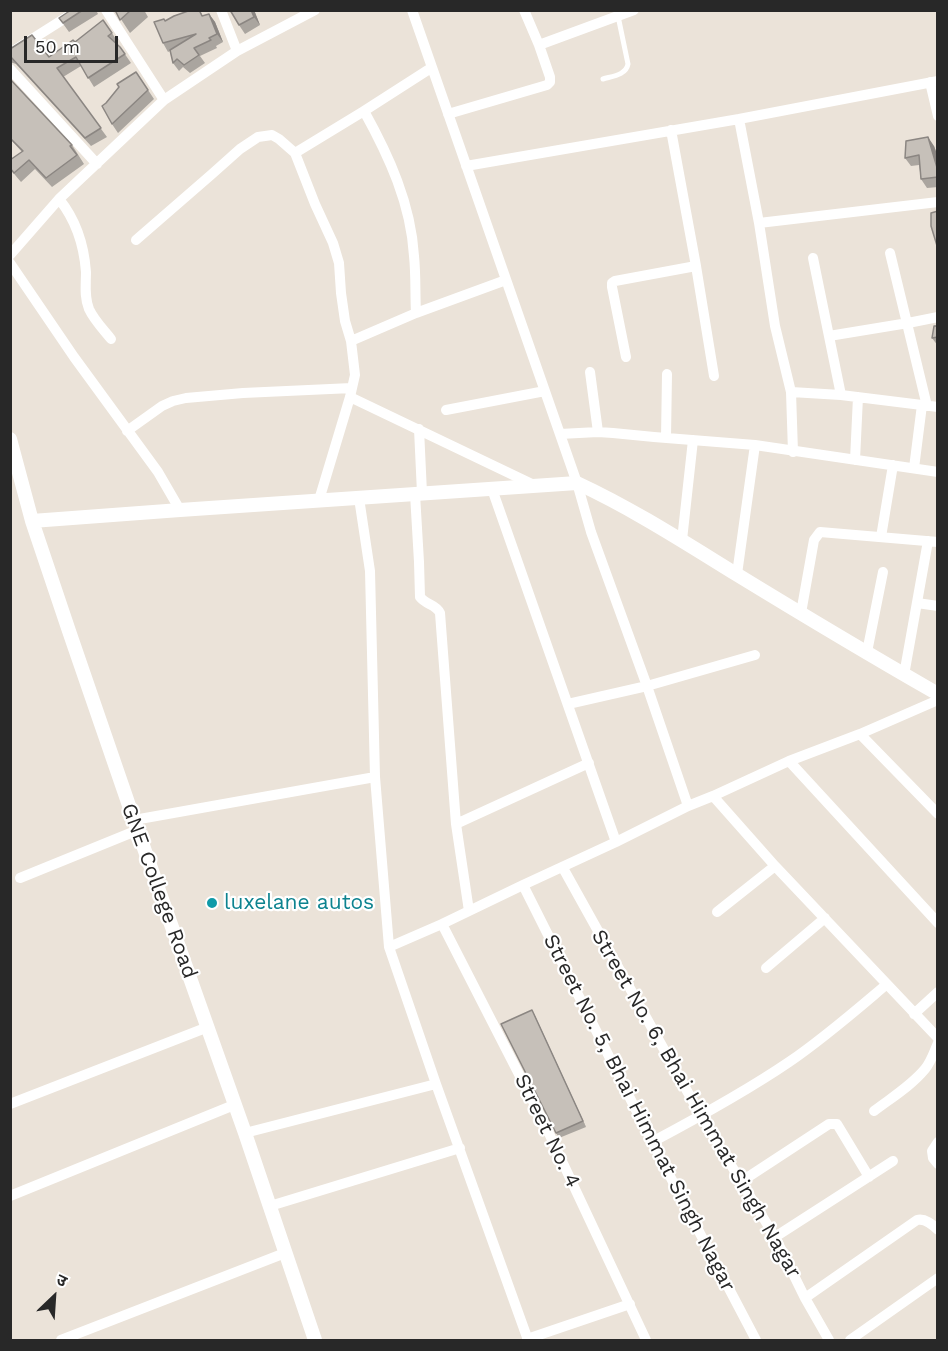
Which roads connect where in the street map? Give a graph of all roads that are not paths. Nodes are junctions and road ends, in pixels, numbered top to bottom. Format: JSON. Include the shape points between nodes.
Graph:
{"nodes":[{"id":1,"x":78,"y":10,"type":"edge"},
{"id":2,"x":106,"y":10,"type":"edge"},
{"id":3,"x":221,"y":10,"type":"edge"},
{"id":4,"x":315,"y":10,"type":"edge"},
{"id":5,"x":412,"y":10,"type":"edge"},
{"id":6,"x":524,"y":10,"type":"edge"},
{"id":7,"x":633,"y":10,"type":"edge"},
{"id":8,"x":618,"y":16,"type":"junction"},
{"id":9,"x":539,"y":45,"type":"junction"},
{"id":10,"x":237,"y":51,"type":"junction"},
{"id":11,"x":10,"y":53,"type":"edge"},
{"id":12,"x":10,"y":69,"type":"edge"},
{"id":13,"x":432,"y":69,"type":"junction"},
{"id":14,"x":603,"y":79,"type":"dead end"},
{"id":15,"x":934,"y":82,"type":"edge"},
{"id":16,"x":164,"y":100,"type":"junction"},
{"id":17,"x":364,"y":111,"type":"junction"},
{"id":18,"x":448,"y":114,"type":"junction"},
{"id":19,"x":938,"y":116,"type":"edge"},
{"id":20,"x":739,"y":119,"type":"junction"},
{"id":21,"x":671,"y":130,"type":"junction"},
{"id":22,"x":295,"y":153,"type":"junction"},
{"id":23,"x":97,"y":164,"type":"junction"},
{"id":24,"x":466,"y":166,"type":"junction"},
{"id":25,"x":59,"y":199,"type":"junction"},
{"id":26,"x":938,"y":202,"type":"edge"},
{"id":27,"x":759,"y":223,"type":"junction"},
{"id":28,"x":136,"y":240,"type":"dead end"},
{"id":29,"x":890,"y":253,"type":"dead end"},
{"id":30,"x":10,"y":255,"type":"edge"},
{"id":31,"x":813,"y":258,"type":"dead end"},
{"id":32,"x":10,"y":263,"type":"edge"},
{"id":33,"x":696,"y":266,"type":"junction"},
{"id":34,"x":506,"y":280,"type":"junction"},
{"id":35,"x":416,"y":313,"type":"junction"},
{"id":36,"x":938,"y":317,"type":"edge"},
{"id":37,"x":908,"y":323,"type":"junction"},
{"id":38,"x":829,"y":336,"type":"junction"},
{"id":39,"x":111,"y":339,"type":"dead end"},
{"id":40,"x":351,"y":341,"type":"junction"},
{"id":41,"x":626,"y":357,"type":"dead end"},
{"id":42,"x":590,"y":372,"type":"dead end"},
{"id":43,"x":668,"y":374,"type":"dead end"},
{"id":44,"x":714,"y":376,"type":"dead end"},
{"id":45,"x":545,"y":392,"type":"junction"},
{"id":46,"x":791,"y":392,"type":"junction"},
{"id":47,"x":351,"y":393,"type":"junction"},
{"id":48,"x":841,"y":395,"type":"junction"},
{"id":49,"x":858,"y":398,"type":"junction"},
{"id":50,"x":929,"y":406,"type":"edge"},
{"id":51,"x":446,"y":410,"type":"dead end"},
{"id":52,"x":418,"y":429,"type":"junction"},
{"id":53,"x":128,"y":431,"type":"junction"},
{"id":54,"x":598,"y":432,"type":"junction"},
{"id":55,"x":560,"y":434,"type":"junction"},
{"id":56,"x":666,"y":438,"type":"junction"},
{"id":57,"x":10,"y":439,"type":"edge"},
{"id":58,"x":693,"y":440,"type":"junction"},
{"id":59,"x":754,"y":445,"type":"junction"},
{"id":60,"x":794,"y":452,"type":"junction"},
{"id":61,"x":855,"y":460,"type":"junction"},
{"id":62,"x":893,"y":465,"type":"junction"},
{"id":63,"x":914,"y":468,"type":"junction"},
{"id":64,"x":938,"y":472,"type":"edge"},
{"id":65,"x":577,"y":483,"type":"junction"},
{"id":66,"x":534,"y":486,"type":"junction"},
{"id":67,"x":492,"y":489,"type":"junction"},
{"id":68,"x":418,"y":494,"type":"junction"},
{"id":69,"x":359,"y":498,"type":"junction"},
{"id":70,"x":319,"y":500,"type":"junction"},
{"id":71,"x":180,"y":510,"type":"junction"},
{"id":72,"x":32,"y":521,"type":"junction"},
{"id":73,"x":881,"y":537,"type":"junction"},
{"id":74,"x":682,"y":540,"type":"junction"},
{"id":75,"x":933,"y":541,"type":"edge"},
{"id":76,"x":883,"y":572,"type":"dead end"},
{"id":77,"x":737,"y":574,"type":"junction"},
{"id":78,"x":917,"y":603,"type":"junction"},
{"id":79,"x":938,"y":606,"type":"edge"},
{"id":80,"x":801,"y":613,"type":"junction"},
{"id":81,"x":867,"y":652,"type":"junction"},
{"id":82,"x":754,"y":655,"type":"dead end"},
{"id":83,"x":904,"y":675,"type":"junction"},
{"id":84,"x":647,"y":686,"type":"junction"},
{"id":85,"x":938,"y":694,"type":"edge"},
{"id":86,"x":938,"y":700,"type":"edge"},
{"id":87,"x":568,"y":704,"type":"junction"},
{"id":88,"x":860,"y":734,"type":"junction"},
{"id":89,"x":789,"y":761,"type":"junction"},
{"id":90,"x":589,"y":763,"type":"junction"},
{"id":91,"x":375,"y":777,"type":"junction"},
{"id":92,"x":713,"y":796,"type":"junction"},
{"id":93,"x":688,"y":806,"type":"junction"},
{"id":94,"x":938,"y":814,"type":"edge"},
{"id":95,"x":456,"y":824,"type":"junction"},
{"id":96,"x":136,"y":825,"type":"junction"},
{"id":97,"x":616,"y":842,"type":"junction"},
{"id":98,"x":775,"y":866,"type":"junction"},
{"id":99,"x":562,"y":868,"type":"junction"},
{"id":100,"x":20,"y":878,"type":"dead end"},
{"id":101,"x":522,"y":885,"type":"junction"},
{"id":102,"x":469,"y":911,"type":"junction"},
{"id":103,"x":717,"y":912,"type":"dead end"},
{"id":104,"x":825,"y":918,"type":"junction"},
{"id":105,"x":938,"y":923,"type":"edge"},
{"id":106,"x":442,"y":924,"type":"junction"},
{"id":107,"x":389,"y":947,"type":"junction"},
{"id":108,"x":766,"y":968,"type":"dead end"},
{"id":109,"x":887,"y":984,"type":"junction"},
{"id":110,"x":938,"y":992,"type":"edge"},
{"id":111,"x":914,"y":1014,"type":"junction"},
{"id":112,"x":208,"y":1027,"type":"junction"},
{"id":113,"x":938,"y":1038,"type":"edge"},
{"id":114,"x":938,"y":1043,"type":"edge"},
{"id":115,"x":436,"y":1084,"type":"junction"},
{"id":116,"x":10,"y":1104,"type":"edge"},
{"id":117,"x":234,"y":1105,"type":"junction"},
{"id":118,"x":874,"y":1111,"type":"dead end"},
{"id":119,"x":701,"y":1116,"type":"junction"},
{"id":120,"x":245,"y":1133,"type":"junction"},
{"id":121,"x":652,"y":1142,"type":"junction"},
{"id":122,"x":938,"y":1142,"type":"edge"},
{"id":123,"x":460,"y":1148,"type":"junction"},
{"id":124,"x":893,"y":1161,"type":"dead end"},
{"id":125,"x":938,"y":1164,"type":"edge"},
{"id":126,"x":869,"y":1177,"type":"junction"},
{"id":127,"x":742,"y":1182,"type":"junction"},
{"id":128,"x":10,"y":1196,"type":"edge"},
{"id":129,"x":270,"y":1206,"type":"junction"},
{"id":130,"x":937,"y":1228,"type":"edge"},
{"id":131,"x":775,"y":1237,"type":"junction"},
{"id":132,"x":285,"y":1253,"type":"junction"},
{"id":133,"x":938,"y":1278,"type":"edge"},
{"id":134,"x":805,"y":1298,"type":"junction"},
{"id":135,"x":630,"y":1304,"type":"junction"},
{"id":136,"x":527,"y":1340,"type":"edge"},
{"id":137,"x":61,"y":1341,"type":"edge"},
{"id":138,"x":315,"y":1341,"type":"edge"},
{"id":139,"x":646,"y":1341,"type":"edge"},
{"id":140,"x":756,"y":1341,"type":"edge"},
{"id":141,"x":829,"y":1341,"type":"edge"},
{"id":142,"x":849,"y":1341,"type":"edge"}],
"edges":[{"from":1,"to":11,"type":"street"},
{"from":2,"to":16,"type":"street"},
{"from":3,"to":10,"type":"street"},
{"from":4,"to":10,"type":"street"},
{"from":5,"to":13,"type":"street"},
{"from":6,"to":9,"type":"street"},
{"from":7,"to":8,"type":"street"},
{"from":8,"to":9,"type":"street"},
{"from":8,"to":14,"type":"lane","via":[[628,68]]},
{"from":9,"to":18,"type":"street","via":[[550,77],[547,85]]},
{"from":10,"to":16,"type":"street"},
{"from":12,"to":23,"type":"street"},
{"from":13,"to":17,"type":"street"},
{"from":13,"to":18,"type":"street"},
{"from":15,"to":19,"type":"street"},
{"from":15,"to":20,"type":"street"},
{"from":16,"to":23,"type":"street"},
{"from":17,"to":22,"type":"street"},
{"from":17,"to":35,"type":"street","via":[[399,184],[409,221]]},
{"from":18,"to":24,"type":"street"},
{"from":20,"to":21,"type":"street"},
{"from":20,"to":27,"type":"street"},
{"from":21,"to":24,"type":"street"},
{"from":21,"to":33,"type":"street"},
{"from":22,"to":28,"type":"street","via":[[272,135],[258,137]]},
{"from":22,"to":40,"type":"street","via":[[339,263]]},
{"from":23,"to":25,"type":"street"},
{"from":24,"to":34,"type":"street"},
{"from":25,"to":30,"type":"street"},
{"from":25,"to":39,"type":"street","via":[[74,221],[80,240],[89,309]]},
{"from":26,"to":27,"type":"street"},
{"from":27,"to":46,"type":"street","via":[[775,326]]},
{"from":29,"to":37,"type":"street"},
{"from":31,"to":38,"type":"street"},
{"from":32,"to":53,"type":"street"},
{"from":33,"to":41,"type":"street","via":[[612,283]]},
{"from":33,"to":44,"type":"street"},
{"from":34,"to":35,"type":"street"},
{"from":34,"to":45,"type":"street"},
{"from":35,"to":40,"type":"street"},
{"from":36,"to":37,"type":"street"},
{"from":37,"to":38,"type":"street"},
{"from":37,"to":50,"type":"street"},
{"from":38,"to":48,"type":"street"},
{"from":40,"to":47,"type":"street","via":[[355,359]]},
{"from":42,"to":54,"type":"street"},
{"from":43,"to":56,"type":"street"},
{"from":45,"to":51,"type":"street"},
{"from":45,"to":55,"type":"street"},
{"from":46,"to":48,"type":"street"},
{"from":46,"to":60,"type":"street"},
{"from":47,"to":52,"type":"street"},
{"from":47,"to":53,"type":"street","via":[[243,393],[186,398],[162,406]]},
{"from":47,"to":70,"type":"street"},
{"from":48,"to":49,"type":"street"},
{"from":49,"to":50,"type":"street"},
{"from":49,"to":61,"type":"street"},
{"from":50,"to":63,"type":"street"},
{"from":52,"to":66,"type":"street"},
{"from":52,"to":68,"type":"street"},
{"from":53,"to":71,"type":"street"},
{"from":54,"to":55,"type":"street"},
{"from":54,"to":56,"type":"street"},
{"from":55,"to":65,"type":"street"},
{"from":56,"to":58,"type":"street"},
{"from":57,"to":72,"type":"street","name":"GNE College Road"},
{"from":58,"to":59,"type":"street"},
{"from":58,"to":74,"type":"street"},
{"from":59,"to":60,"type":"street"},
{"from":59,"to":77,"type":"street"},
{"from":60,"to":61,"type":"street"},
{"from":61,"to":62,"type":"street"},
{"from":62,"to":63,"type":"street"},
{"from":62,"to":73,"type":"street"},
{"from":63,"to":64,"type":"street"},
{"from":65,"to":66,"type":"street"},
{"from":65,"to":74,"type":"street"},
{"from":65,"to":84,"type":"street"},
{"from":66,"to":67,"type":"street"},
{"from":67,"to":68,"type":"street"},
{"from":67,"to":87,"type":"street"},
{"from":68,"to":69,"type":"street"},
{"from":68,"to":95,"type":"street","via":[[420,597],[440,613]]},
{"from":69,"to":70,"type":"street"},
{"from":69,"to":91,"type":"street","via":[[370,571]]},
{"from":70,"to":71,"type":"street"},
{"from":71,"to":72,"type":"street"},
{"from":72,"to":96,"type":"street","name":"GNE College Road"},
{"from":73,"to":75,"type":"street"},
{"from":73,"to":80,"type":"street","via":[[820,532],[814,540]]},
{"from":74,"to":77,"type":"street"},
{"from":75,"to":78,"type":"street"},
{"from":76,"to":81,"type":"street"},
{"from":77,"to":80,"type":"street"},
{"from":78,"to":79,"type":"street"},
{"from":78,"to":83,"type":"street"},
{"from":80,"to":81,"type":"street"},
{"from":81,"to":83,"type":"street"},
{"from":82,"to":84,"type":"street"},
{"from":83,"to":85,"type":"street"},
{"from":84,"to":87,"type":"street"},
{"from":84,"to":93,"type":"street"},
{"from":86,"to":88,"type":"street"},
{"from":87,"to":90,"type":"street"},
{"from":88,"to":89,"type":"street"},
{"from":88,"to":94,"type":"street"},
{"from":89,"to":92,"type":"street"},
{"from":89,"to":105,"type":"street"},
{"from":90,"to":95,"type":"street"},
{"from":90,"to":97,"type":"street"},
{"from":91,"to":96,"type":"street"},
{"from":91,"to":107,"type":"street"},
{"from":92,"to":93,"type":"street"},
{"from":92,"to":98,"type":"street"},
{"from":93,"to":97,"type":"street"},
{"from":95,"to":102,"type":"street"},
{"from":96,"to":100,"type":"street"},
{"from":96,"to":112,"type":"street","name":"GNE College Road"},
{"from":97,"to":99,"type":"street"},
{"from":98,"to":103,"type":"street"},
{"from":98,"to":104,"type":"street"},
{"from":99,"to":101,"type":"street"},
{"from":99,"to":119,"type":"street","name":"Street No. 6, Bhai Himmat Singh Nagar"},
{"from":101,"to":102,"type":"street"},
{"from":101,"to":121,"type":"street","name":"Street No. 5, Bhai Himmat Singh Nagar"},
{"from":102,"to":106,"type":"street"},
{"from":104,"to":108,"type":"street"},
{"from":104,"to":109,"type":"street"},
{"from":106,"to":107,"type":"street"},
{"from":106,"to":135,"type":"street","name":"Street No. 4","via":[[546,1127]]},
{"from":107,"to":115,"type":"street"},
{"from":109,"to":111,"type":"street"},
{"from":109,"to":119,"type":"street","via":[[787,1064]]},
{"from":110,"to":111,"type":"street"},
{"from":111,"to":113,"type":"street"},
{"from":112,"to":116,"type":"street"},
{"from":112,"to":117,"type":"street","name":"GNE College Road"},
{"from":114,"to":118,"type":"street","via":[[926,1068]]},
{"from":115,"to":120,"type":"street"},
{"from":115,"to":123,"type":"street"},
{"from":117,"to":120,"type":"street","name":"GNE College Road"},
{"from":117,"to":128,"type":"street"},
{"from":119,"to":121,"type":"street"},
{"from":119,"to":127,"type":"street","name":"Street No. 6, Bhai Himmat Singh Nagar"},
{"from":120,"to":129,"type":"street","name":"GNE College Road"},
{"from":121,"to":140,"type":"street","name":"Street No. 5, Bhai Himmat Singh Nagar"},
{"from":122,"to":125,"type":"street","via":[[932,1151]]},
{"from":123,"to":129,"type":"street"},
{"from":123,"to":136,"type":"street"},
{"from":124,"to":126,"type":"street"},
{"from":126,"to":127,"type":"street","via":[[833,1123]]},
{"from":126,"to":131,"type":"street"},
{"from":127,"to":131,"type":"street","name":"Street No. 6, Bhai Himmat Singh Nagar"},
{"from":129,"to":132,"type":"street","name":"GNE College Road"},
{"from":130,"to":134,"type":"street","via":[[917,1220]]},
{"from":131,"to":134,"type":"street","name":"Street No. 6, Bhai Himmat Singh Nagar"},
{"from":132,"to":137,"type":"street"},
{"from":132,"to":138,"type":"street","name":"GNE College Road"},
{"from":133,"to":142,"type":"street"},
{"from":134,"to":141,"type":"street","name":"Street No. 6, Bhai Himmat Singh Nagar"},
{"from":135,"to":136,"type":"street"},
{"from":135,"to":139,"type":"street","name":"Street No. 4"}]}
